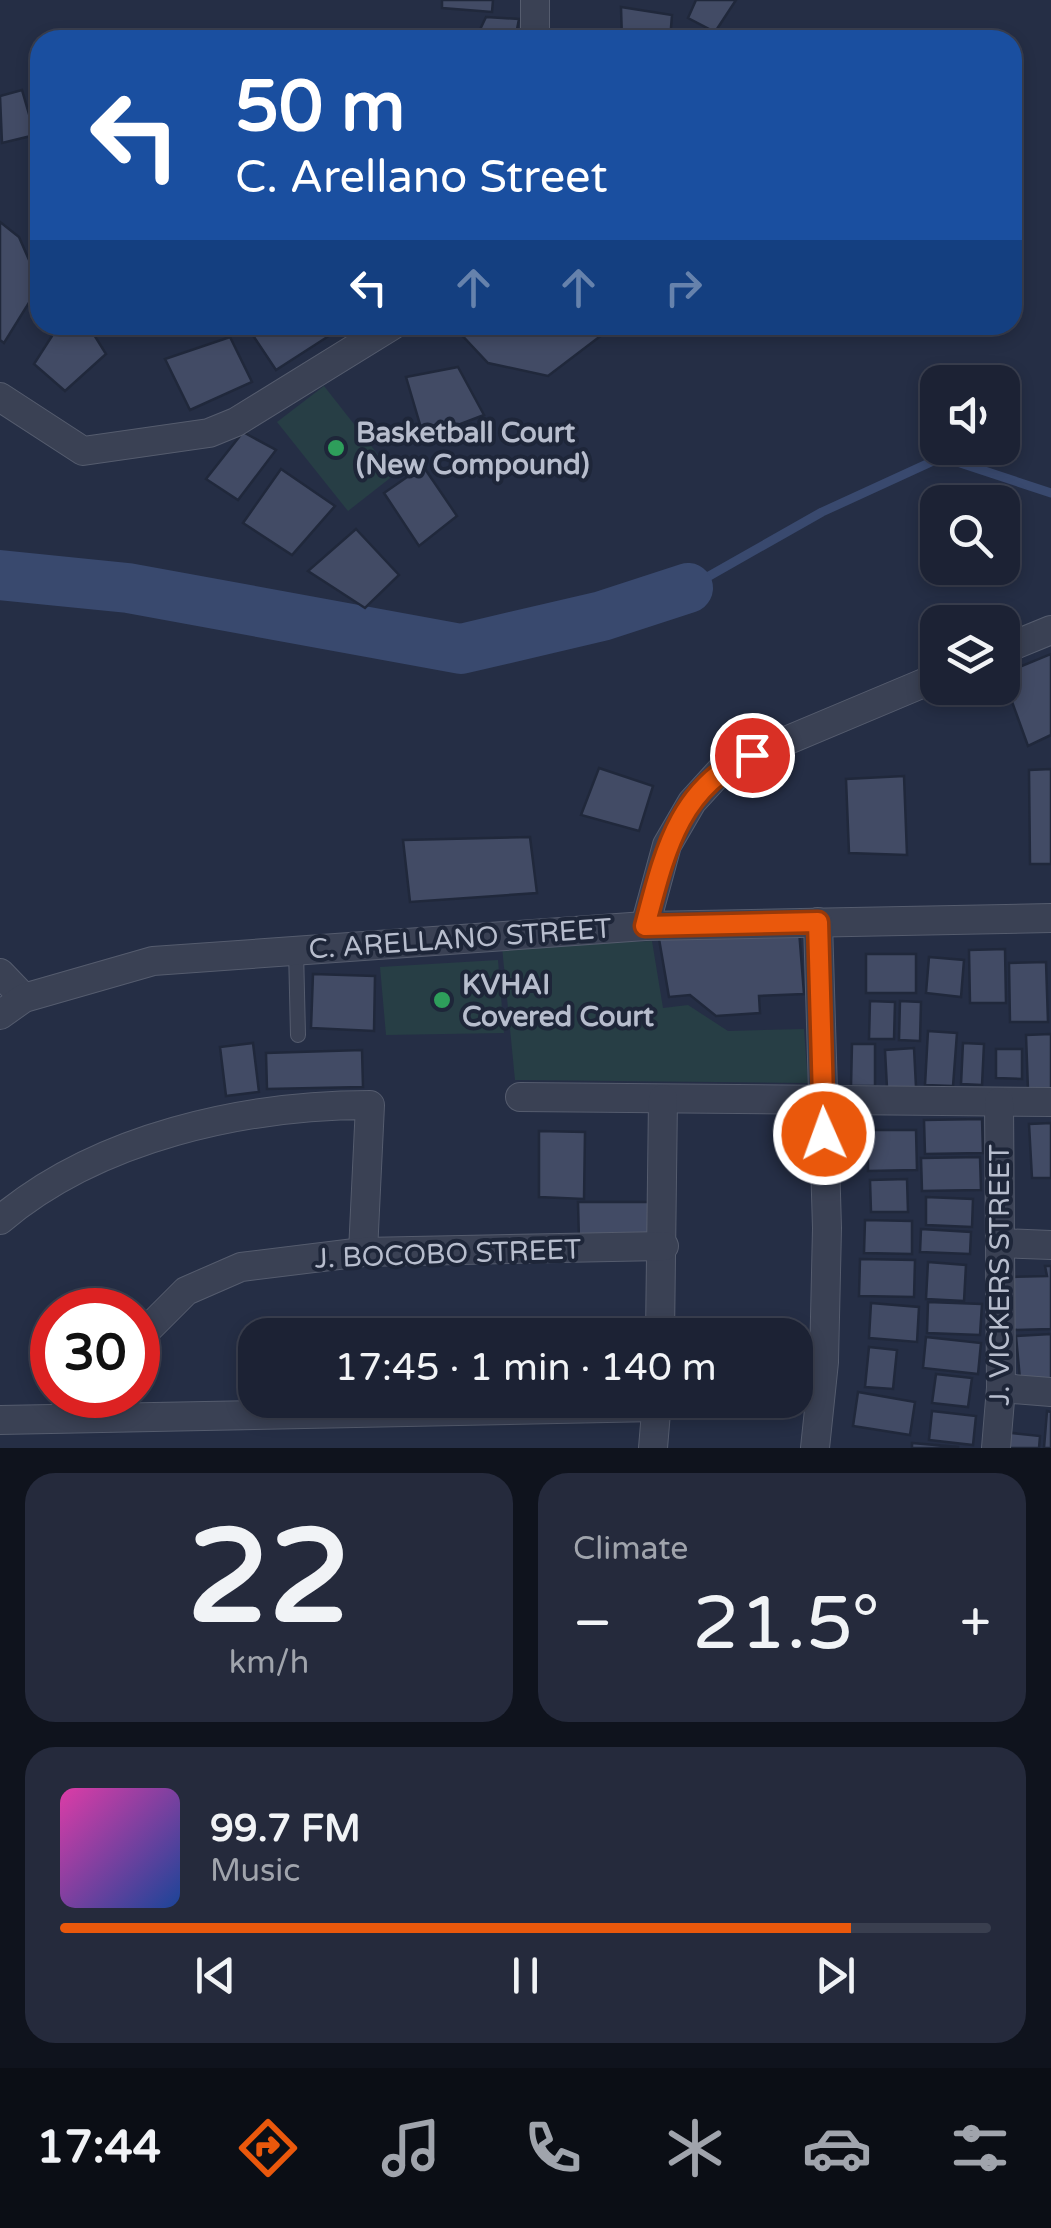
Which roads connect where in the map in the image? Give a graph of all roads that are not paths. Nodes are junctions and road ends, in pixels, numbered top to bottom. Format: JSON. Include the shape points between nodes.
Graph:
{"nodes":[{"id":1,"x":535,"y":0,"type":"edge"},
{"id":2,"x":534,"y":30,"type":"edge"},
{"id":3,"x":378,"y":335,"type":"edge"},
{"id":4,"x":0,"y":397,"type":"edge"},
{"id":5,"x":1051,"y":630,"type":"edge"},
{"id":6,"x":1020,"y":643,"type":"edge"},
{"id":7,"x":920,"y":685,"type":"edge"},
{"id":8,"x":1051,"y":918,"type":"edge"},
{"id":9,"x":818,"y":922,"type":"junction"},
{"id":10,"x":645,"y":926,"type":"junction"},
{"id":11,"x":296,"y":949,"type":"junction"},
{"id":12,"x":0,"y":973,"type":"edge"},
{"id":13,"x":24,"y":998,"type":"junction"},
{"id":14,"x":0,"y":1014,"type":"edge"},
{"id":15,"x":298,"y":1035,"type":"dead end"},
{"id":16,"x":520,"y":1097,"type":"dead end"},
{"id":17,"x":663,"y":1098,"type":"junction"},
{"id":18,"x":823,"y":1102,"type":"junction"},
{"id":19,"x":999,"y":1102,"type":"junction"},
{"id":20,"x":1051,"y":1102,"type":"edge"},
{"id":21,"x":0,"y":1220,"type":"edge"},
{"id":22,"x":1000,"y":1243,"type":"junction"},
{"id":23,"x":1051,"y":1245,"type":"edge"},
{"id":24,"x":664,"y":1246,"type":"junction"},
{"id":25,"x":363,"y":1252,"type":"junction"},
{"id":26,"x":160,"y":1312,"type":"edge"},
{"id":27,"x":661,"y":1318,"type":"edge"},
{"id":28,"x":1001,"y":1388,"type":"junction"},
{"id":29,"x":1051,"y":1392,"type":"edge"},
{"id":30,"x":238,"y":1404,"type":"edge"},
{"id":31,"x":160,"y":1405,"type":"edge"},
{"id":32,"x":30,"y":1415,"type":"edge"},
{"id":33,"x":656,"y":1418,"type":"edge"},
{"id":34,"x":0,"y":1420,"type":"edge"},
{"id":35,"x":653,"y":1448,"type":"edge"},
{"id":36,"x":815,"y":1448,"type":"edge"},
{"id":37,"x":996,"y":1448,"type":"edge"}],
"edges":[{"from":1,"to":2,"type":"street"},
{"from":3,"to":4,"type":"street","via":[[209,433],[82,451]]},
{"from":5,"to":6,"type":"street"},
{"from":7,"to":10,"type":"street","via":[[724,767],[692,802],[667,846]]},
{"from":8,"to":9,"type":"street","name":"C. ARELLANO STREET"},
{"from":9,"to":10,"type":"street","name":"C. ARELLANO STREET"},
{"from":9,"to":18,"type":"street"},
{"from":10,"to":11,"type":"street","name":"C. ARELLANO STREET"},
{"from":11,"to":13,"type":"street","name":"C. ARELLANO STREET","via":[[153,961]]},
{"from":11,"to":15,"type":"lane"},
{"from":12,"to":13,"type":"street"},
{"from":13,"to":14,"type":"street","name":"C. ARELLANO STREET"},
{"from":16,"to":17,"type":"street"},
{"from":17,"to":18,"type":"street"},
{"from":17,"to":24,"type":"street"},
{"from":18,"to":19,"type":"street"},
{"from":18,"to":36,"type":"street","via":[[828,1228]]},
{"from":19,"to":20,"type":"street"},
{"from":19,"to":22,"type":"street","name":"J. VICKERS STREET"},
{"from":21,"to":25,"type":"street","via":[[72,1173],[150,1139],[313,1105],[370,1106]]},
{"from":22,"to":23,"type":"street"},
{"from":22,"to":28,"type":"street","name":"J. VICKERS STREET"},
{"from":24,"to":25,"type":"street","name":"J. BOCOBO STREET"},
{"from":24,"to":27,"type":"street"},
{"from":25,"to":26,"type":"street","name":"J. BOCOBO STREET","via":[[241,1267],[212,1277]]},
{"from":28,"to":29,"type":"street"},
{"from":28,"to":37,"type":"street","name":"J. VICKERS STREET"},
{"from":30,"to":31,"type":"street"},
{"from":32,"to":34,"type":"street"},
{"from":33,"to":35,"type":"street"}]}
